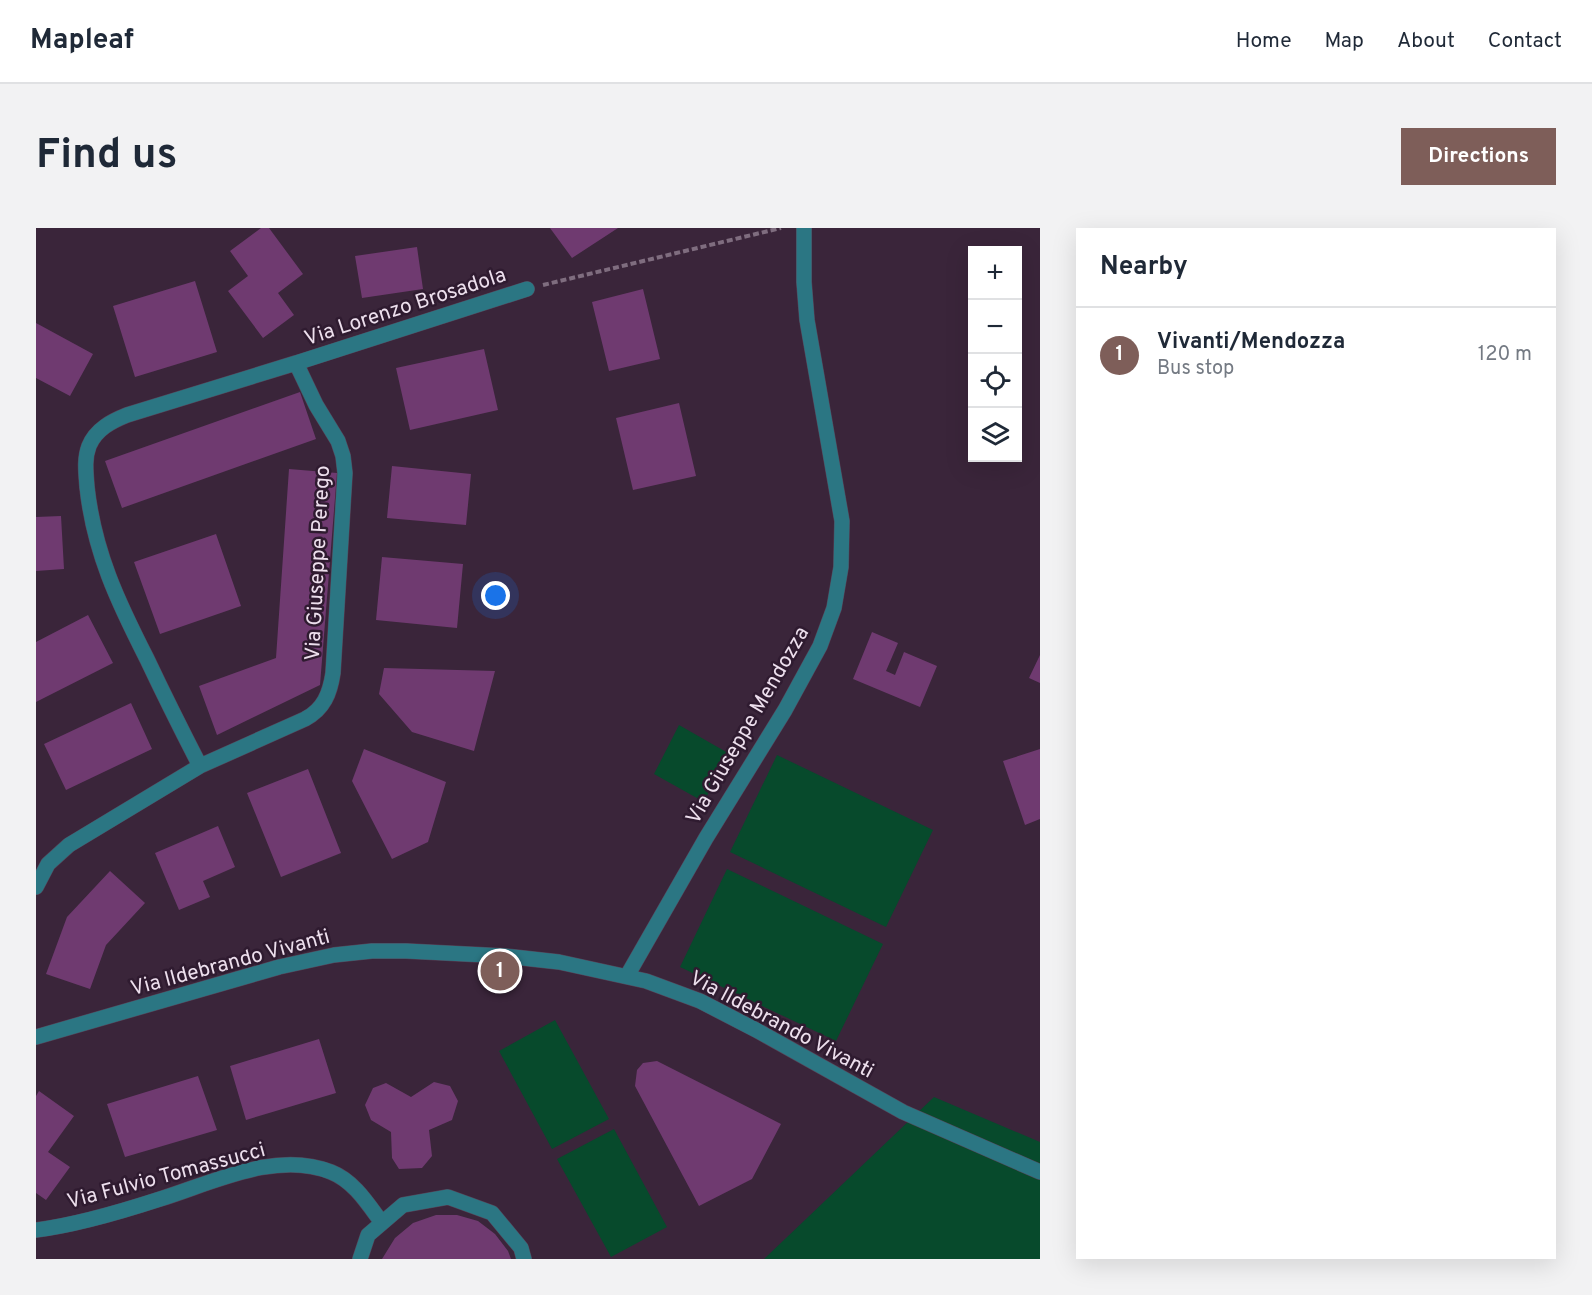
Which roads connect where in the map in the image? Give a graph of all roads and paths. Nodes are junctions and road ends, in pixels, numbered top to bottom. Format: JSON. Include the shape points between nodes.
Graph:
{"nodes":[{"id":1,"x":781,"y":228,"type":"edge"},
{"id":2,"x":804,"y":228,"type":"edge"},
{"id":3,"x":527,"y":289,"type":"joint"},
{"id":4,"x":296,"y":363,"type":"junction"},
{"id":5,"x":200,"y":766,"type":"junction"},
{"id":6,"x":40,"y":871,"type":"edge"},
{"id":7,"x":36,"y":886,"type":"edge"},
{"id":8,"x":627,"y":976,"type":"junction"},
{"id":9,"x":36,"y":1037,"type":"edge"},
{"id":10,"x":1040,"y":1172,"type":"edge"},
{"id":11,"x":382,"y":1223,"type":"junction"},
{"id":12,"x":36,"y":1230,"type":"edge"},
{"id":13,"x":360,"y":1259,"type":"edge"},
{"id":14,"x":524,"y":1259,"type":"edge"}],
"edges":[{"from":1,"to":3,"type":"path"},
{"from":2,"to":8,"type":"street","name":"Via Giuseppe Mendozza","via":[[809,334],[842,521],[841,567],[834,608],[820,646],[785,710]]},
{"from":3,"to":4,"type":"street","name":"Via Lorenzo Brosadola"},
{"from":4,"to":5,"type":"street","name":"Via Giuseppe Perego","via":[[338,441],[345,473],[330,687],[322,706],[311,716]]},
{"from":4,"to":5,"type":"street","via":[[122,417],[95,435],[88,450],[90,510],[102,561]]},
{"from":5,"to":6,"type":"street","name":"Via Giuseppe Perego","via":[[69,844]]},
{"from":6,"to":7,"type":"street","name":"Via Giuseppe Perego"},
{"from":8,"to":9,"type":"street","name":"Via Ildebrando Vivanti","via":[[505,956],[406,951],[347,953],[279,967]]},
{"from":8,"to":10,"type":"street","name":"Via Ildebrando Vivanti","via":[[716,1009],[903,1112]]},
{"from":11,"to":12,"type":"street","name":"Via Fulvio Tomassucci","via":[[350,1184],[332,1172],[277,1166]]},
{"from":11,"to":13,"type":"street","via":[[368,1235]]},
{"from":11,"to":14,"type":"street","via":[[403,1205],[448,1197],[492,1213],[522,1248]]}]}
